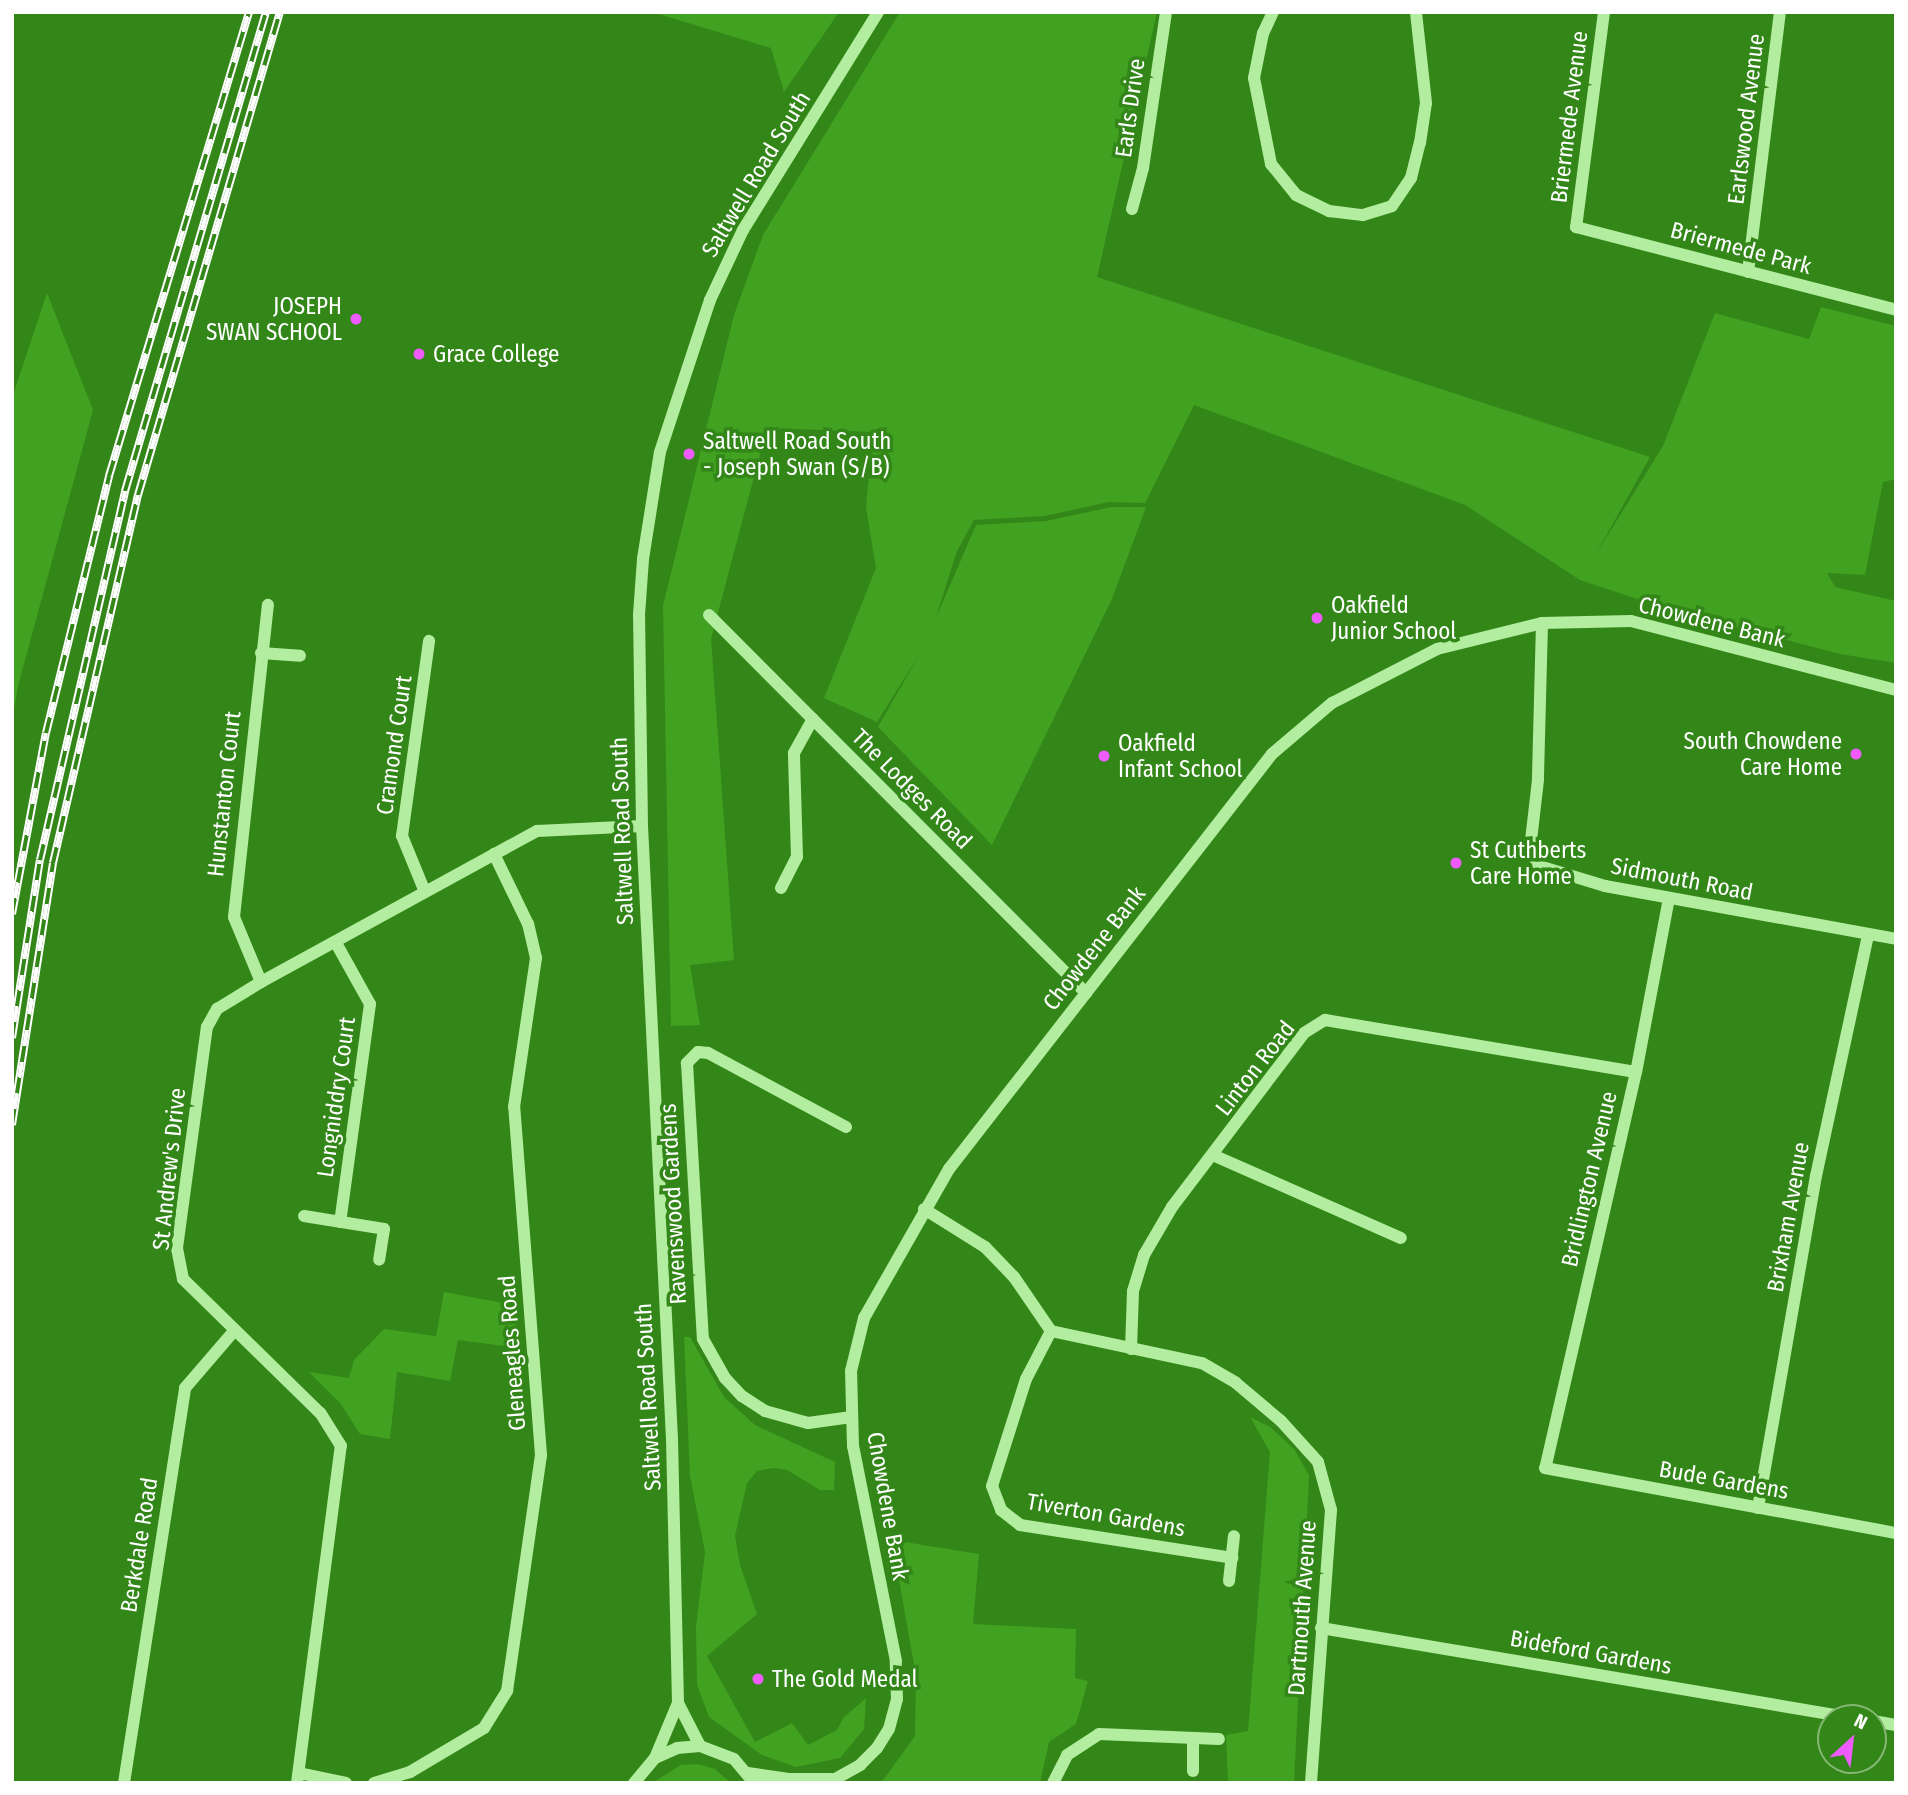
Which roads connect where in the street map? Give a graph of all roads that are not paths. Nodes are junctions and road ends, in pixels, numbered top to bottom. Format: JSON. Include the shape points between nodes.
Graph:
{"nodes":[{"id":1,"x":878,"y":12,"type":"edge"},
{"id":2,"x":1166,"y":12,"type":"edge"},
{"id":3,"x":1273,"y":12,"type":"edge"},
{"id":4,"x":1416,"y":12,"type":"edge"},
{"id":5,"x":1604,"y":12,"type":"edge"},
{"id":6,"x":1780,"y":12,"type":"edge"},
{"id":7,"x":1132,"y":209,"type":"dead end"},
{"id":8,"x":1576,"y":227,"type":"joint"},
{"id":9,"x":1748,"y":272,"type":"junction"},
{"id":10,"x":1896,"y":310,"type":"edge"},
{"id":11,"x":268,"y":605,"type":"dead end"},
{"id":12,"x":709,"y":615,"type":"dead end"},
{"id":13,"x":1542,"y":623,"type":"junction"},
{"id":14,"x":429,"y":640,"type":"dead end"},
{"id":15,"x":261,"y":653,"type":"junction"},
{"id":16,"x":300,"y":656,"type":"dead end"},
{"id":17,"x":1896,"y":690,"type":"edge"},
{"id":18,"x":813,"y":719,"type":"junction"},
{"id":19,"x":642,"y":826,"type":"junction"},
{"id":20,"x":494,"y":853,"type":"junction"},
{"id":21,"x":781,"y":888,"type":"dead end"},
{"id":22,"x":425,"y":892,"type":"junction"},
{"id":23,"x":1669,"y":898,"type":"junction"},
{"id":24,"x":1868,"y":935,"type":"junction"},
{"id":25,"x":1896,"y":939,"type":"edge"},
{"id":26,"x":336,"y":943,"type":"junction"},
{"id":27,"x":261,"y":982,"type":"junction"},
{"id":28,"x":1086,"y":993,"type":"junction"},
{"id":29,"x":1636,"y":1072,"type":"junction"},
{"id":30,"x":846,"y":1128,"type":"dead end"},
{"id":31,"x":1215,"y":1156,"type":"junction"},
{"id":32,"x":924,"y":1209,"type":"junction"},
{"id":33,"x":304,"y":1216,"type":"dead end"},
{"id":34,"x":340,"y":1222,"type":"junction"},
{"id":35,"x":1401,"y":1238,"type":"dead end"},
{"id":36,"x":379,"y":1259,"type":"dead end"},
{"id":37,"x":234,"y":1331,"type":"junction"},
{"id":38,"x":1051,"y":1331,"type":"junction"},
{"id":39,"x":1131,"y":1349,"type":"junction"},
{"id":40,"x":852,"y":1417,"type":"junction"},
{"id":41,"x":1545,"y":1468,"type":"joint"},
{"id":42,"x":1758,"y":1508,"type":"junction"},
{"id":43,"x":1896,"y":1533,"type":"edge"},
{"id":44,"x":1234,"y":1536,"type":"dead end"},
{"id":45,"x":1232,"y":1558,"type":"junction"},
{"id":46,"x":1229,"y":1581,"type":"dead end"},
{"id":47,"x":1321,"y":1628,"type":"junction"},
{"id":48,"x":678,"y":1703,"type":"junction"},
{"id":49,"x":1817,"y":1712,"type":"edge"},
{"id":50,"x":1193,"y":1738,"type":"junction"},
{"id":51,"x":1219,"y":1739,"type":"dead end"},
{"id":52,"x":700,"y":1746,"type":"junction"},
{"id":53,"x":655,"y":1758,"type":"junction"},
{"id":54,"x":1193,"y":1771,"type":"dead end"},
{"id":55,"x":298,"y":1778,"type":"edge"},
{"id":56,"x":751,"y":1778,"type":"edge"},
{"id":57,"x":830,"y":1781,"type":"edge"},
{"id":58,"x":124,"y":1783,"type":"edge"},
{"id":59,"x":346,"y":1783,"type":"edge"},
{"id":60,"x":374,"y":1783,"type":"edge"},
{"id":61,"x":635,"y":1783,"type":"edge"},
{"id":62,"x":1053,"y":1783,"type":"edge"},
{"id":63,"x":1311,"y":1783,"type":"edge"}],
"edges":[{"from":1,"to":19,"type":"street","name":"Saltwell Road South","via":[[729,259],[710,300],[663,440],[652,494],[639,615]]},
{"from":2,"to":7,"type":"street","name":"Earls Drive","via":[[1143,168]]},
{"from":3,"to":4,"type":"street","via":[[1263,33],[1254,78],[1271,164],[1296,195],[1329,211],[1363,215],[1392,206],[1411,178],[1426,103]]},
{"from":5,"to":8,"type":"street","name":"Briermede Avenue"},
{"from":6,"to":9,"type":"street","name":"Earlswood Avenue"},
{"from":8,"to":9,"type":"street","name":"Briermede Park"},
{"from":9,"to":10,"type":"street","name":"Briermede Park"},
{"from":11,"to":15,"type":"street","name":"Hunstanton Court"},
{"from":12,"to":18,"type":"street","name":"The Lodges Road"},
{"from":13,"to":17,"type":"street","name":"Chowdene Bank","via":[[1631,621]]},
{"from":13,"to":23,"type":"street","name":"Sidmouth Road","via":[[1538,780],[1531,849],[1539,866],[1555,874]]},
{"from":13,"to":28,"type":"street","name":"Chowdene Bank","via":[[1437,649],[1332,702],[1272,754]]},
{"from":14,"to":22,"type":"street","name":"Cramond Court","via":[[402,836]]},
{"from":15,"to":16,"type":"street"},
{"from":15,"to":27,"type":"street","name":"Hunstanton Court","via":[[234,917]]},
{"from":18,"to":21,"type":"street","via":[[794,753],[797,858]]},
{"from":18,"to":28,"type":"street","name":"The Lodges Road"},
{"from":19,"to":20,"type":"street","name":"St Andrew's Drive","via":[[537,831]]},
{"from":19,"to":48,"type":"street","name":"Saltwell Road South","via":[[672,1439]]},
{"from":20,"to":22,"type":"street","name":"St Andrew's Drive"},
{"from":20,"to":60,"type":"street","name":"Gleneagles Road","via":[[528,924],[536,958],[514,1107],[541,1455],[507,1691],[484,1728],[410,1772]]},
{"from":22,"to":26,"type":"street","name":"St Andrew's Drive"},
{"from":23,"to":24,"type":"street","name":"Sidmouth Road"},
{"from":23,"to":29,"type":"street","name":"Bridlington Avenue"},
{"from":24,"to":25,"type":"street","name":"Sidmouth Road"},
{"from":24,"to":42,"type":"street","name":"Brixham Avenue","via":[[1816,1175]]},
{"from":26,"to":27,"type":"street","name":"St Andrew's Drive"},
{"from":26,"to":34,"type":"street","name":"Longniddry Court","via":[[370,1004]]},
{"from":27,"to":37,"type":"street","name":"St Andrew's Drive","via":[[217,1009],[207,1027],[177,1248],[183,1279]]},
{"from":28,"to":32,"type":"street","name":"Chowdene Bank","via":[[949,1169]]},
{"from":29,"to":31,"type":"street","name":"Linton Road","via":[[1325,1020],[1304,1033]]},
{"from":29,"to":41,"type":"street","name":"Bridlington Avenue"},
{"from":30,"to":40,"type":"street","name":"Ravenswood Gardens","via":[[708,1053],[698,1052],[687,1063],[703,1339],[725,1378],[765,1411],[808,1423]]},
{"from":31,"to":35,"type":"street"},
{"from":31,"to":39,"type":"street","name":"Linton Road","via":[[1172,1207],[1144,1255],[1133,1291]]},
{"from":32,"to":38,"type":"street","via":[[985,1247],[1014,1277]]},
{"from":32,"to":40,"type":"street","name":"Chowdene Bank","via":[[864,1318],[851,1371]]},
{"from":33,"to":34,"type":"street"},
{"from":34,"to":36,"type":"street","via":[[384,1229]]},
{"from":37,"to":55,"type":"street","name":"St Andrew's Drive","via":[[320,1413],[341,1446]]},
{"from":37,"to":58,"type":"street","name":"Berkdale Road","via":[[185,1388]]},
{"from":38,"to":39,"type":"street","name":"Dartmouth Avenue"},
{"from":38,"to":45,"type":"street","name":"Tiverton Gardens","via":[[1026,1379],[992,1486],[1001,1510],[1020,1525]]},
{"from":39,"to":47,"type":"street","name":"Dartmouth Avenue","via":[[1202,1363],[1236,1383],[1281,1421],[1318,1462],[1331,1510]]},
{"from":40,"to":57,"type":"street","name":"Chowdene Bank","via":[[853,1446],[896,1661],[897,1699],[889,1729],[877,1748],[860,1765]]},
{"from":41,"to":42,"type":"street","name":"Bude Gardens"},
{"from":42,"to":43,"type":"street","name":"Bude Gardens"},
{"from":44,"to":45,"type":"street"},
{"from":45,"to":46,"type":"street"},
{"from":47,"to":49,"type":"street","name":"Bideford Gardens"},
{"from":47,"to":63,"type":"street","name":"Dartmouth Avenue"},
{"from":48,"to":52,"type":"street","name":"Saltwell Road South"},
{"from":48,"to":53,"type":"street","name":"Saltwell Road South"},
{"from":50,"to":51,"type":"street"},
{"from":50,"to":54,"type":"street"},
{"from":50,"to":62,"type":"street","via":[[1099,1734],[1067,1755]]},
{"from":52,"to":53,"type":"street","via":[[677,1748]]},
{"from":52,"to":56,"type":"street","via":[[720,1751]]},
{"from":53,"to":61,"type":"street","name":"Saltwell Road South"},
{"from":55,"to":59,"type":"street"},
{"from":56,"to":57,"type":"street","name":"Chowdene Bank"}]}
